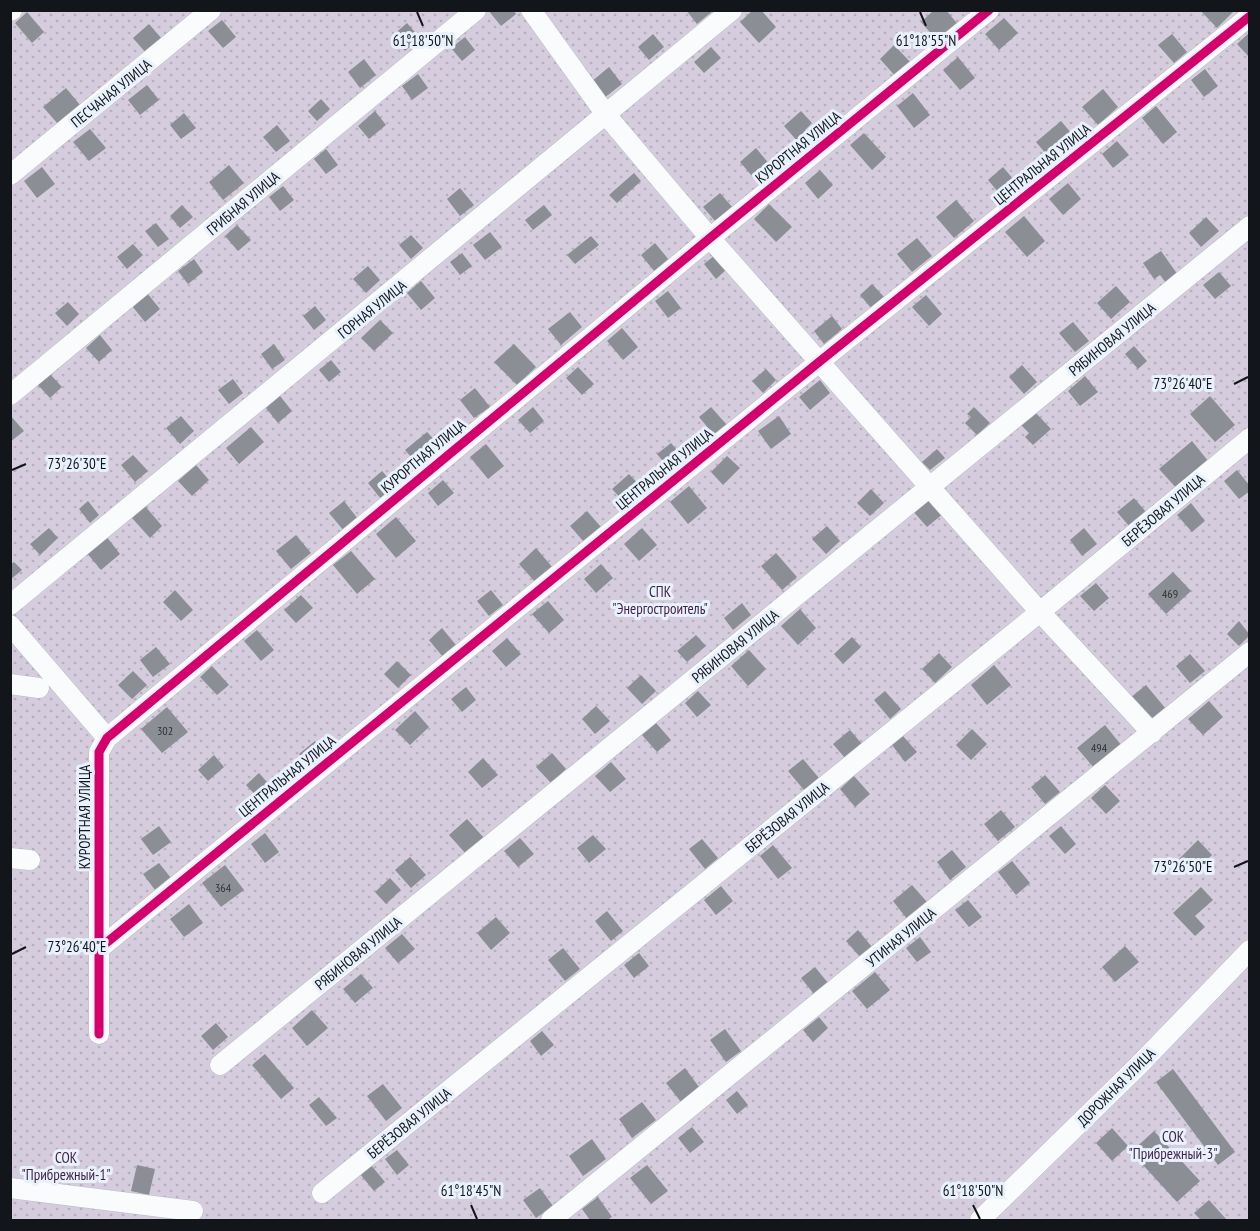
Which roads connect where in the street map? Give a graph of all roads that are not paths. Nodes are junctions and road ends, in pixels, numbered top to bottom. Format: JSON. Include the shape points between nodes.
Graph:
{"nodes":[{"id":1,"x":211,"y":10,"type":"edge"},
{"id":2,"x":476,"y":10,"type":"edge"},
{"id":3,"x":531,"y":10,"type":"edge"},
{"id":4,"x":732,"y":10,"type":"edge"},
{"id":5,"x":989,"y":10,"type":"edge"},
{"id":6,"x":1250,"y":16,"type":"edge"},
{"id":7,"x":607,"y":116,"type":"junction"},
{"id":8,"x":10,"y":175,"type":"edge"},
{"id":9,"x":1250,"y":226,"type":"edge"},
{"id":10,"x":710,"y":238,"type":"junction"},
{"id":11,"x":819,"y":362,"type":"junction"},
{"id":12,"x":10,"y":395,"type":"edge"},
{"id":13,"x":1250,"y":438,"type":"edge"},
{"id":14,"x":930,"y":488,"type":"junction"},
{"id":15,"x":10,"y":605,"type":"edge"},
{"id":16,"x":1040,"y":612,"type":"junction"},
{"id":17,"x":10,"y":625,"type":"edge"},
{"id":18,"x":1250,"y":652,"type":"edge"},
{"id":19,"x":10,"y":684,"type":"edge"},
{"id":20,"x":39,"y":688,"type":"dead end"},
{"id":21,"x":1152,"y":733,"type":"junction"},
{"id":22,"x":107,"y":738,"type":"junction"},
{"id":23,"x":100,"y":948,"type":"junction"},
{"id":24,"x":1250,"y":950,"type":"edge"},
{"id":25,"x":99,"y":1034,"type":"dead end"},
{"id":26,"x":220,"y":1065,"type":"dead end"},
{"id":27,"x":10,"y":1188,"type":"edge"},
{"id":28,"x":322,"y":1193,"type":"dead end"},
{"id":29,"x":193,"y":1211,"type":"dead end"},
{"id":30,"x":551,"y":1221,"type":"edge"},
{"id":31,"x":980,"y":1221,"type":"edge"}],
"edges":[{"from":1,"to":8,"type":"street","name":"ПЕСЧАНАЯ УЛИЦА"},
{"from":2,"to":12,"type":"street","name":"ГРИБНАЯ УЛИЦА"},
{"from":3,"to":7,"type":"street"},
{"from":4,"to":7,"type":"street","name":"ГОРНАЯ УЛИЦА"},
{"from":5,"to":10,"type":"street","name":"КУРОРТНАЯ УЛИЦА"},
{"from":6,"to":11,"type":"street","name":"ЦЕНТРАЛЬНАЯ УЛИЦА"},
{"from":7,"to":10,"type":"street"},
{"from":7,"to":15,"type":"street","name":"ГОРНАЯ УЛИЦА"},
{"from":9,"to":14,"type":"street","name":"РЯБИНОВАЯ УЛИЦА"},
{"from":10,"to":11,"type":"street"},
{"from":10,"to":22,"type":"street","name":"КУРОРТНАЯ УЛИЦА"},
{"from":11,"to":14,"type":"street"},
{"from":11,"to":23,"type":"street","name":"ЦЕНТРАЛЬНАЯ УЛИЦА"},
{"from":13,"to":16,"type":"street","name":"БЕРЁЗОВАЯ УЛИЦА"},
{"from":14,"to":16,"type":"street"},
{"from":14,"to":26,"type":"street","name":"РЯБИНОВАЯ УЛИЦА"},
{"from":16,"to":21,"type":"street"},
{"from":16,"to":28,"type":"street","name":"БЕРЁЗОВАЯ УЛИЦА"},
{"from":17,"to":22,"type":"street"},
{"from":18,"to":21,"type":"street","name":"УТИНАЯ УЛИЦА"},
{"from":19,"to":20,"type":"street"},
{"from":21,"to":30,"type":"street","name":"УТИНАЯ УЛИЦА"},
{"from":22,"to":23,"type":"street","name":"КУРОРТНАЯ УЛИЦА","via":[[99,752]]},
{"from":23,"to":25,"type":"street","name":"КУРОРТНАЯ УЛИЦА"},
{"from":24,"to":31,"type":"street","name":"ДОРОЖНАЯ УЛИЦА"},
{"from":27,"to":29,"type":"street"}]}
